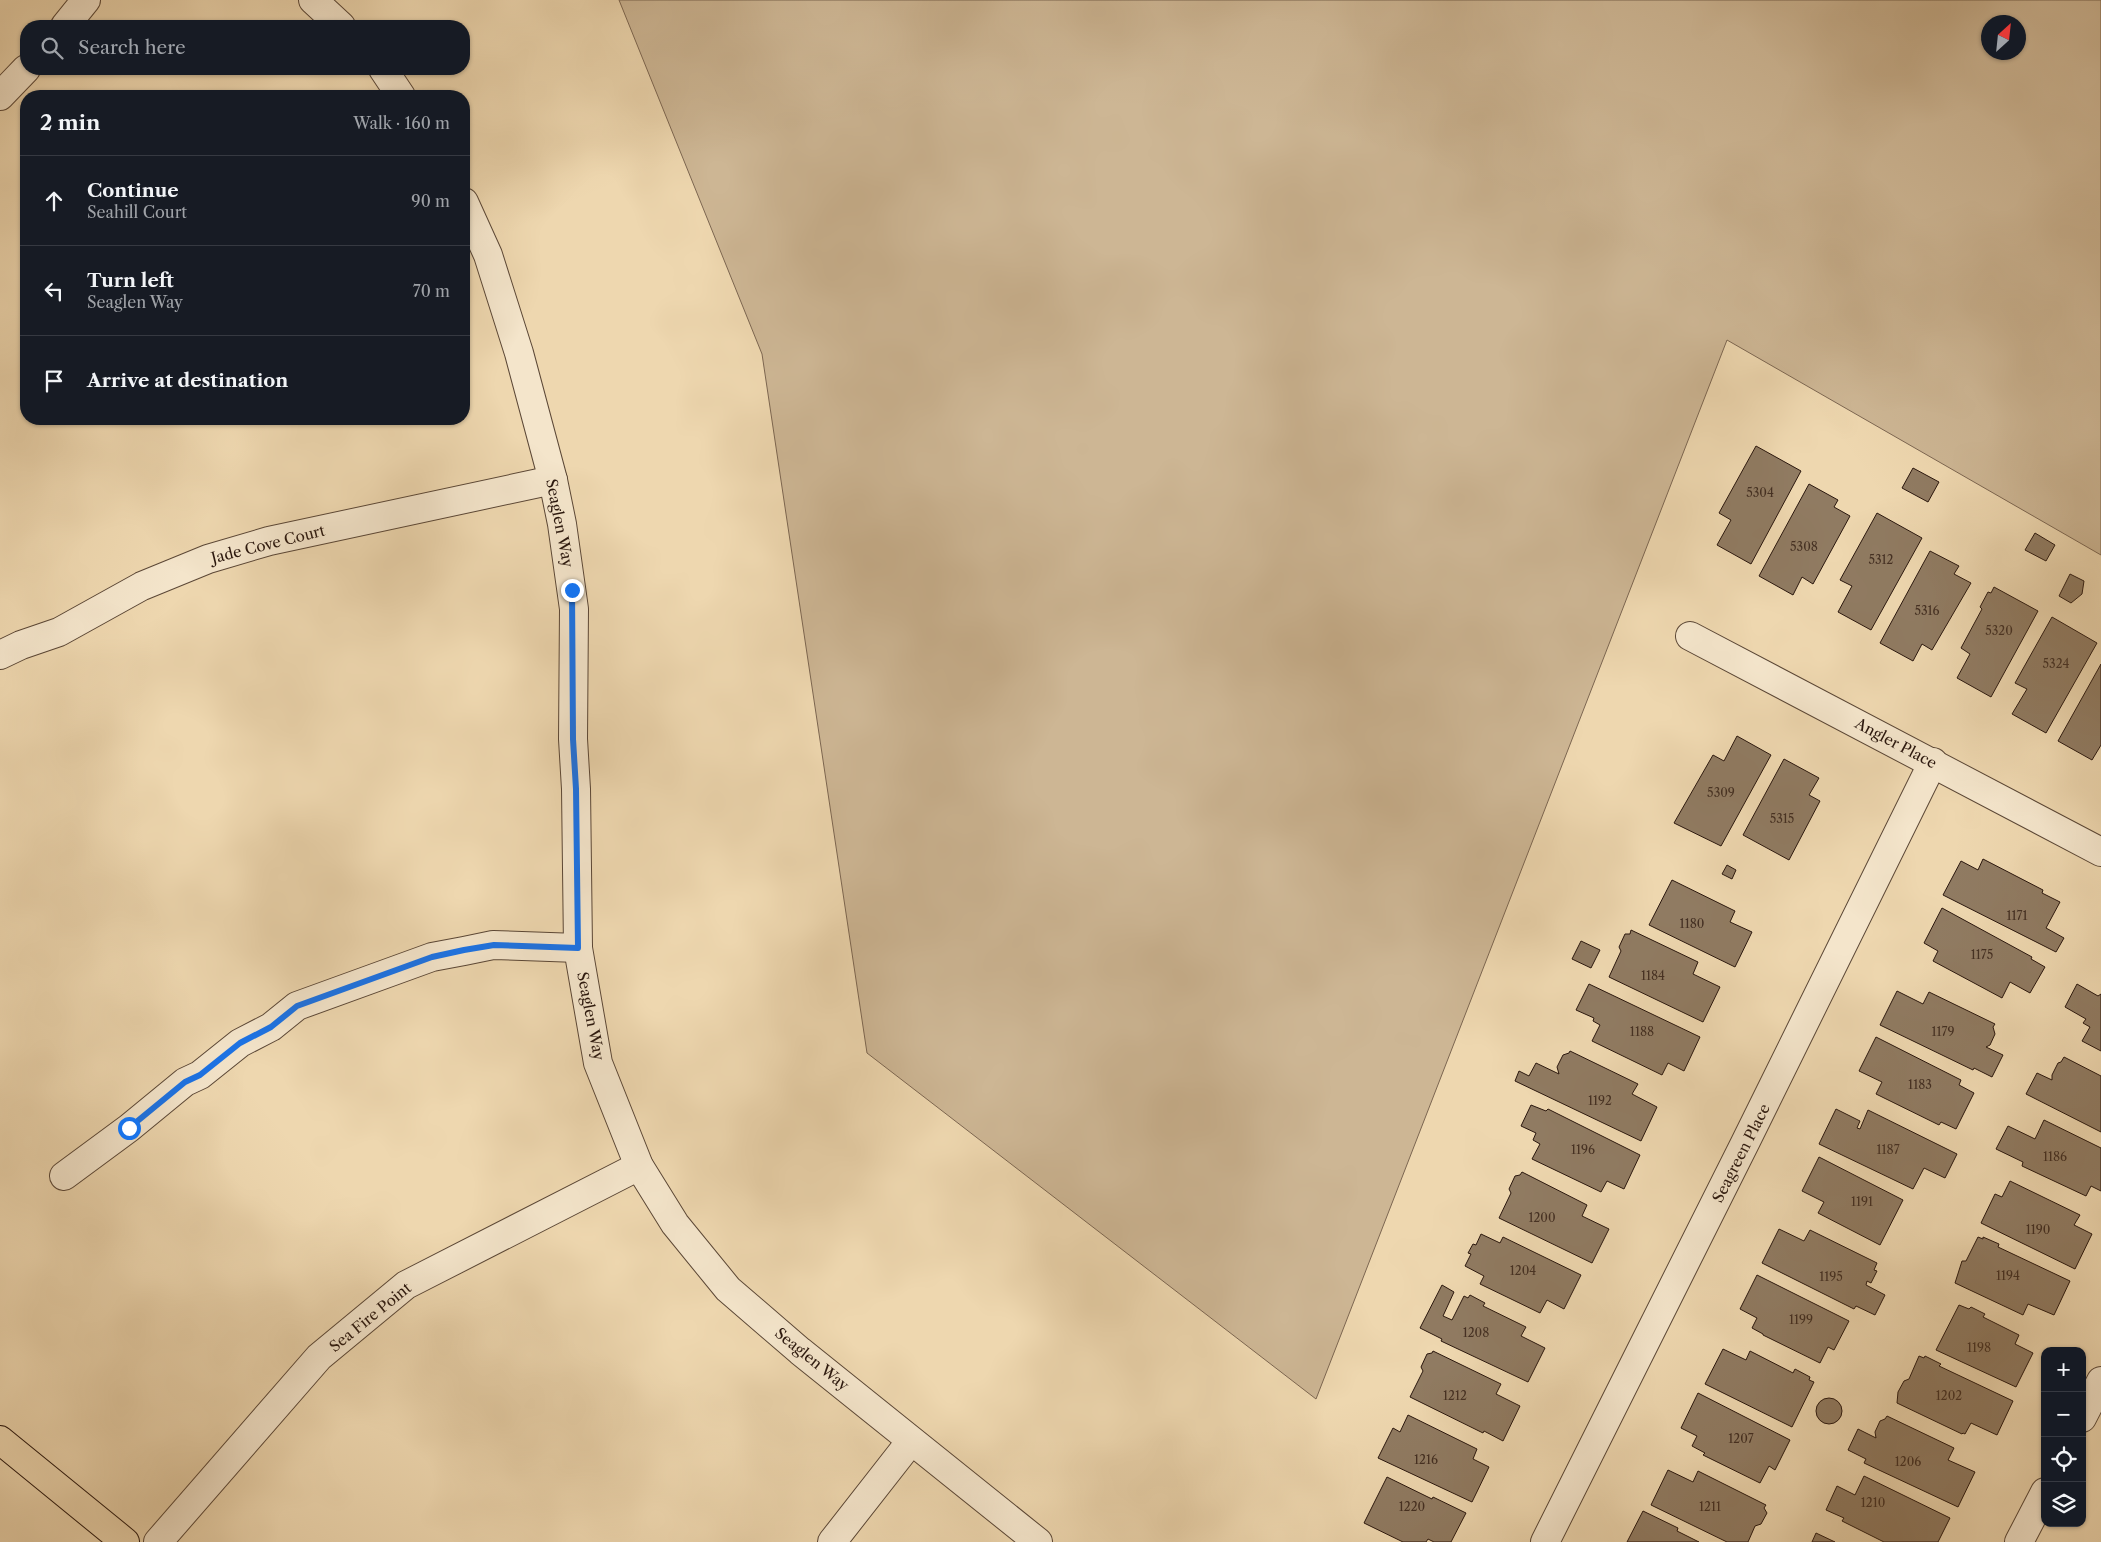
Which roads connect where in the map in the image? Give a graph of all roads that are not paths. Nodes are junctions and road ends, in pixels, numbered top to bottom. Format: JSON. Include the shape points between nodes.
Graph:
{"nodes":[{"id":1,"x":86,"y":0,"type":"edge"},
{"id":2,"x":312,"y":0,"type":"edge"},
{"id":3,"x":71,"y":20,"type":"edge"},
{"id":4,"x":334,"y":20,"type":"edge"},
{"id":5,"x":20,"y":75,"type":"edge"},
{"id":6,"x":387,"y":75,"type":"edge"},
{"id":7,"x":397,"y":90,"type":"edge"},
{"id":8,"x":0,"y":96,"type":"edge"},
{"id":9,"x":470,"y":215,"type":"edge"},
{"id":10,"x":553,"y":480,"type":"junction"},
{"id":11,"x":1690,"y":636,"type":"dead end"},
{"id":12,"x":0,"y":655,"type":"edge"},
{"id":13,"x":1933,"y":762,"type":"junction"},
{"id":14,"x":2101,"y":852,"type":"edge"},
{"id":15,"x":578,"y":948,"type":"junction"},
{"id":16,"x":640,"y":1166,"type":"junction"},
{"id":17,"x":64,"y":1176,"type":"dead end"},
{"id":18,"x":2101,"y":1381,"type":"edge"},
{"id":19,"x":2086,"y":1410,"type":"edge"},
{"id":20,"x":0,"y":1440,"type":"edge"},
{"id":21,"x":911,"y":1441,"type":"junction"},
{"id":22,"x":2041,"y":1500,"type":"edge"},
{"id":23,"x":126,"y":1542,"type":"edge"},
{"id":24,"x":158,"y":1542,"type":"edge"},
{"id":25,"x":832,"y":1542,"type":"edge"},
{"id":26,"x":1038,"y":1542,"type":"edge"},
{"id":27,"x":1545,"y":1542,"type":"edge"},
{"id":28,"x":2019,"y":1542,"type":"edge"}],
"edges":[{"from":1,"to":3,"type":"street"},
{"from":2,"to":4,"type":"street"},
{"from":5,"to":8,"type":"street"},
{"from":6,"to":7,"type":"street"},
{"from":9,"to":10,"type":"street","name":"Seaglen Way","via":[[488,255],[519,352]]},
{"from":10,"to":12,"type":"street","name":"Jade Cove Court","via":[[269,541],[208,559],[142,586],[59,632]]},
{"from":10,"to":15,"type":"street","name":"Seaglen Way","via":[[574,609],[573,739]]},
{"from":11,"to":13,"type":"street","name":"Angler Place"},
{"from":13,"to":14,"type":"street","name":"Angler Place"},
{"from":13,"to":27,"type":"street","name":"Seagreen Place"},
{"from":15,"to":16,"type":"street","name":"Seaglen Way","via":[[598,1063]]},
{"from":15,"to":17,"type":"street","via":[[494,945],[464,950],[432,957],[297,1006],[271,1027],[240,1043],[200,1075],[185,1082],[139,1121]]},
{"from":16,"to":21,"type":"street","name":"Seaglen Way","via":[[675,1224],[728,1289]]},
{"from":16,"to":24,"type":"street","name":"Sea Fire Point","via":[[406,1285],[319,1357]]},
{"from":18,"to":19,"type":"street"},
{"from":20,"to":23,"type":"main road"},
{"from":21,"to":25,"type":"street"},
{"from":21,"to":26,"type":"street","name":"Seaglen Way"},
{"from":22,"to":28,"type":"street"}]}
